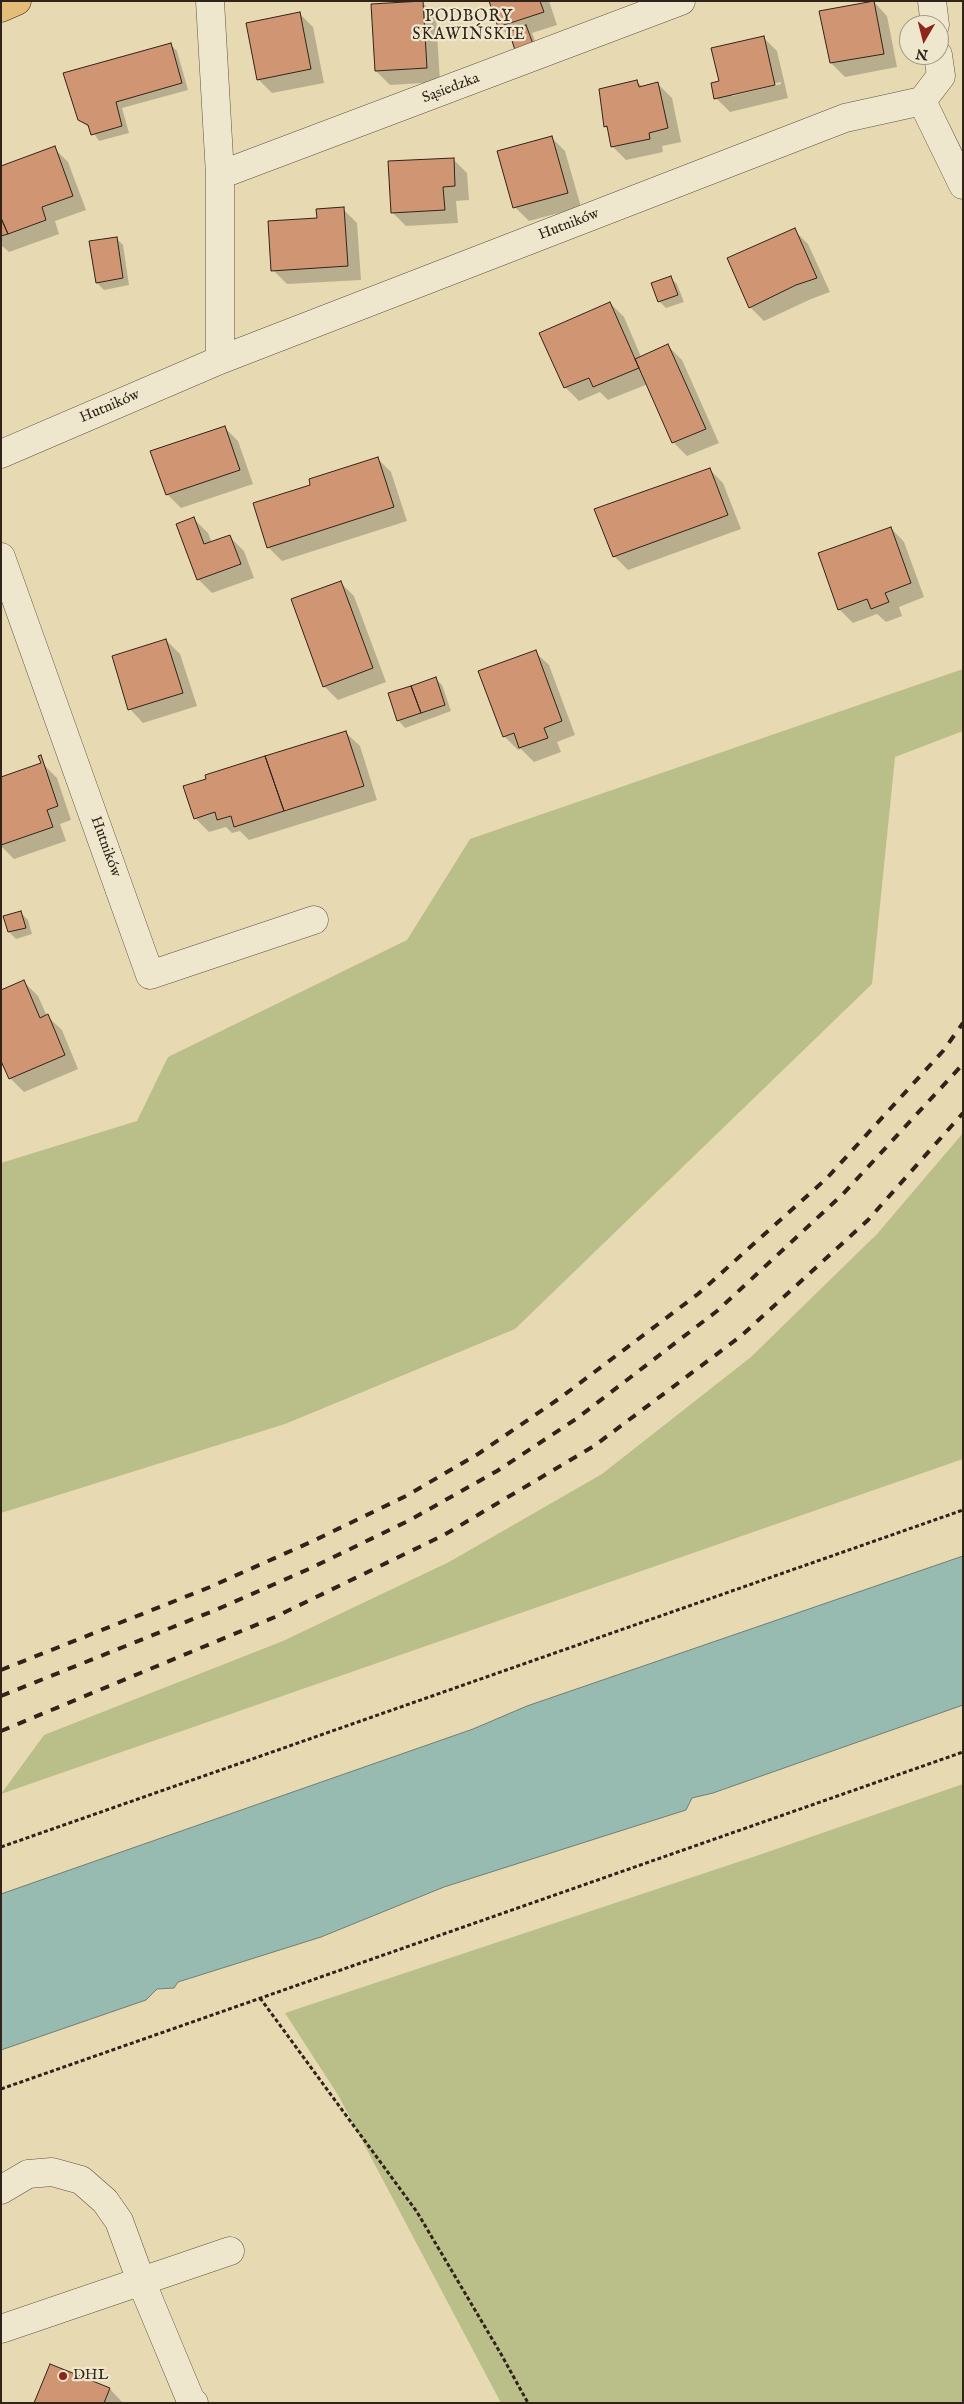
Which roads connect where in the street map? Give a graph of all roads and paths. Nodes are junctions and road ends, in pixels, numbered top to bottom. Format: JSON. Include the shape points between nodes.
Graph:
{"nodes":[{"id":1,"x":17,"y":1,"type":"edge"},
{"id":2,"x":210,"y":1,"type":"edge"},
{"id":3,"x":681,"y":1,"type":"edge"},
{"id":4,"x":932,"y":1,"type":"edge"},
{"id":5,"x":1,"y":8,"type":"edge"},
{"id":6,"x":934,"y":15,"type":"edge"},
{"id":7,"x":939,"y":65,"type":"edge"},
{"id":8,"x":922,"y":101,"type":"junction"},
{"id":9,"x":220,"y":175,"type":"junction"},
{"id":10,"x":963,"y":185,"type":"edge"},
{"id":11,"x":220,"y":360,"type":"junction"},
{"id":12,"x":1,"y":454,"type":"edge"},
{"id":13,"x":1,"y":556,"type":"edge"},
{"id":14,"x":314,"y":920,"type":"dead end"},
{"id":15,"x":963,"y":1510,"type":"edge"},
{"id":16,"x":963,"y":1752,"type":"edge"},
{"id":17,"x":1,"y":1847,"type":"edge"},
{"id":18,"x":260,"y":1998,"type":"junction"},
{"id":19,"x":1,"y":2088,"type":"edge"},
{"id":20,"x":1,"y":2190,"type":"edge"},
{"id":21,"x":230,"y":2251,"type":"dead end"},
{"id":22,"x":141,"y":2281,"type":"junction"},
{"id":23,"x":1,"y":2329,"type":"edge"},
{"id":24,"x":194,"y":2403,"type":"edge"},
{"id":25,"x":528,"y":2403,"type":"edge"}],
"edges":[{"from":1,"to":5,"type":"main road"},
{"from":2,"to":9,"type":"street"},
{"from":3,"to":9,"type":"street","name":"Sąsiedzka"},
{"from":4,"to":6,"type":"street"},
{"from":7,"to":8,"type":"street","via":[[941,76]]},
{"from":8,"to":10,"type":"street"},
{"from":8,"to":11,"type":"street","name":"Hutników","via":[[845,118]]},
{"from":9,"to":11,"type":"street"},
{"from":11,"to":12,"type":"street","name":"Hutników"},
{"from":13,"to":14,"type":"street","name":"Hutników","via":[[150,975]]},
{"from":15,"to":17,"type":"path"},
{"from":16,"to":18,"type":"path"},
{"from":18,"to":19,"type":"path"},
{"from":18,"to":25,"type":"path","via":[[417,2212]]},
{"from":20,"to":22,"type":"street","via":[[28,2174],[52,2172],[81,2180],[105,2201],[118,2221]]},
{"from":21,"to":22,"type":"street"},
{"from":22,"to":23,"type":"street"},
{"from":22,"to":24,"type":"street"}]}
